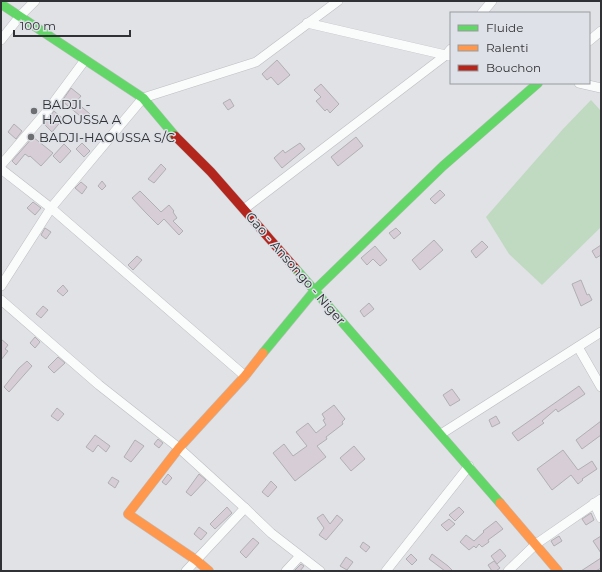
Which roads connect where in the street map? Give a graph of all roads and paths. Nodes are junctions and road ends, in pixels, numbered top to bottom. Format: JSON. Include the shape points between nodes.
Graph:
{"nodes":[{"id":1,"x":35,"y":1,"type":"edge"},
{"id":2,"x":338,"y":1,"type":"edge"},
{"id":3,"x":492,"y":1,"type":"edge"},
{"id":4,"x":1,"y":4,"type":"edge"},
{"id":5,"x":483,"y":12,"type":"edge"},
{"id":6,"x":20,"y":16,"type":"junction"},
{"id":7,"x":307,"y":23,"type":"junction"},
{"id":8,"x":601,"y":31,"type":"edge"},
{"id":9,"x":1,"y":40,"type":"edge"},
{"id":10,"x":590,"y":40,"type":"edge"},
{"id":11,"x":449,"y":53,"type":"edge"},
{"id":12,"x":85,"y":60,"type":"junction"},
{"id":13,"x":537,"y":84,"type":"edge"},
{"id":14,"x":583,"y":84,"type":"edge"},
{"id":15,"x":601,"y":88,"type":"edge"},
{"id":16,"x":143,"y":98,"type":"junction"},
{"id":17,"x":1,"y":165,"type":"edge"},
{"id":18,"x":1,"y":169,"type":"edge"},
{"id":19,"x":51,"y":208,"type":"junction"},
{"id":20,"x":244,"y":209,"type":"junction"},
{"id":21,"x":1,"y":286,"type":"edge"},
{"id":22,"x":316,"y":290,"type":"junction"},
{"id":23,"x":1,"y":300,"type":"edge"},
{"id":24,"x":601,"y":332,"type":"edge"},
{"id":25,"x":578,"y":347,"type":"junction"},
{"id":26,"x":245,"y":376,"type":"junction"},
{"id":27,"x":601,"y":386,"type":"edge"},
{"id":28,"x":441,"y":434,"type":"junction"},
{"id":29,"x":179,"y":448,"type":"junction"},
{"id":30,"x":469,"y":466,"type":"junction"},
{"id":31,"x":597,"y":501,"type":"edge"},
{"id":32,"x":245,"y":508,"type":"junction"},
{"id":33,"x":601,"y":518,"type":"edge"},
{"id":34,"x":536,"y":544,"type":"junction"},
{"id":35,"x":300,"y":556,"type":"junction"},
{"id":36,"x":196,"y":560,"type":"junction"},
{"id":37,"x":186,"y":571,"type":"edge"},
{"id":38,"x":208,"y":571,"type":"edge"},
{"id":39,"x":286,"y":571,"type":"edge"},
{"id":40,"x":320,"y":571,"type":"edge"},
{"id":41,"x":386,"y":571,"type":"edge"},
{"id":42,"x":508,"y":571,"type":"edge"},
{"id":43,"x":558,"y":571,"type":"edge"}],
"edges":[{"from":1,"to":6,"type":"street"},
{"from":2,"to":7,"type":"street"},
{"from":3,"to":5,"type":"street"},
{"from":4,"to":6,"type":"main road","name":"Gao - Ansongo - Niger"},
{"from":6,"to":9,"type":"street"},
{"from":6,"to":12,"type":"main road","name":"Gao - Ansongo - Niger"},
{"from":7,"to":11,"type":"street"},
{"from":7,"to":16,"type":"street","via":[[256,62]]},
{"from":8,"to":10,"type":"street"},
{"from":11,"to":20,"type":"street"},
{"from":12,"to":16,"type":"main road","name":"Gao - Ansongo - Niger"},
{"from":12,"to":17,"type":"street","via":[[48,110]]},
{"from":13,"to":22,"type":"main road","via":[[443,166]]},
{"from":14,"to":15,"type":"street"},
{"from":16,"to":19,"type":"street"},
{"from":16,"to":20,"type":"main road","name":"Gao - Ansongo - Niger"},
{"from":18,"to":19,"type":"street"},
{"from":19,"to":21,"type":"street"},
{"from":19,"to":26,"type":"street"},
{"from":20,"to":22,"type":"main road","name":"Gao - Ansongo - Niger"},
{"from":22,"to":26,"type":"main road"},
{"from":22,"to":28,"type":"main road","name":"Gao - Ansongo - Niger"},
{"from":23,"to":29,"type":"street","via":[[99,385]]},
{"from":24,"to":25,"type":"street"},
{"from":25,"to":27,"type":"street"},
{"from":25,"to":28,"type":"street"},
{"from":26,"to":29,"type":"main road"},
{"from":28,"to":30,"type":"main road","name":"Gao - Ansongo - Niger"},
{"from":29,"to":32,"type":"street"},
{"from":29,"to":36,"type":"main road","via":[[128,514]]},
{"from":30,"to":34,"type":"main road","name":"Gao - Ansongo - Niger"},
{"from":30,"to":41,"type":"street"},
{"from":31,"to":33,"type":"street"},
{"from":31,"to":34,"type":"street"},
{"from":32,"to":35,"type":"street"},
{"from":32,"to":36,"type":"street"},
{"from":34,"to":42,"type":"street"},
{"from":34,"to":43,"type":"main road","name":"Gao - Ansongo - Niger"},
{"from":35,"to":39,"type":"street"},
{"from":35,"to":40,"type":"street"},
{"from":36,"to":37,"type":"street"},
{"from":36,"to":38,"type":"main road"}]}
